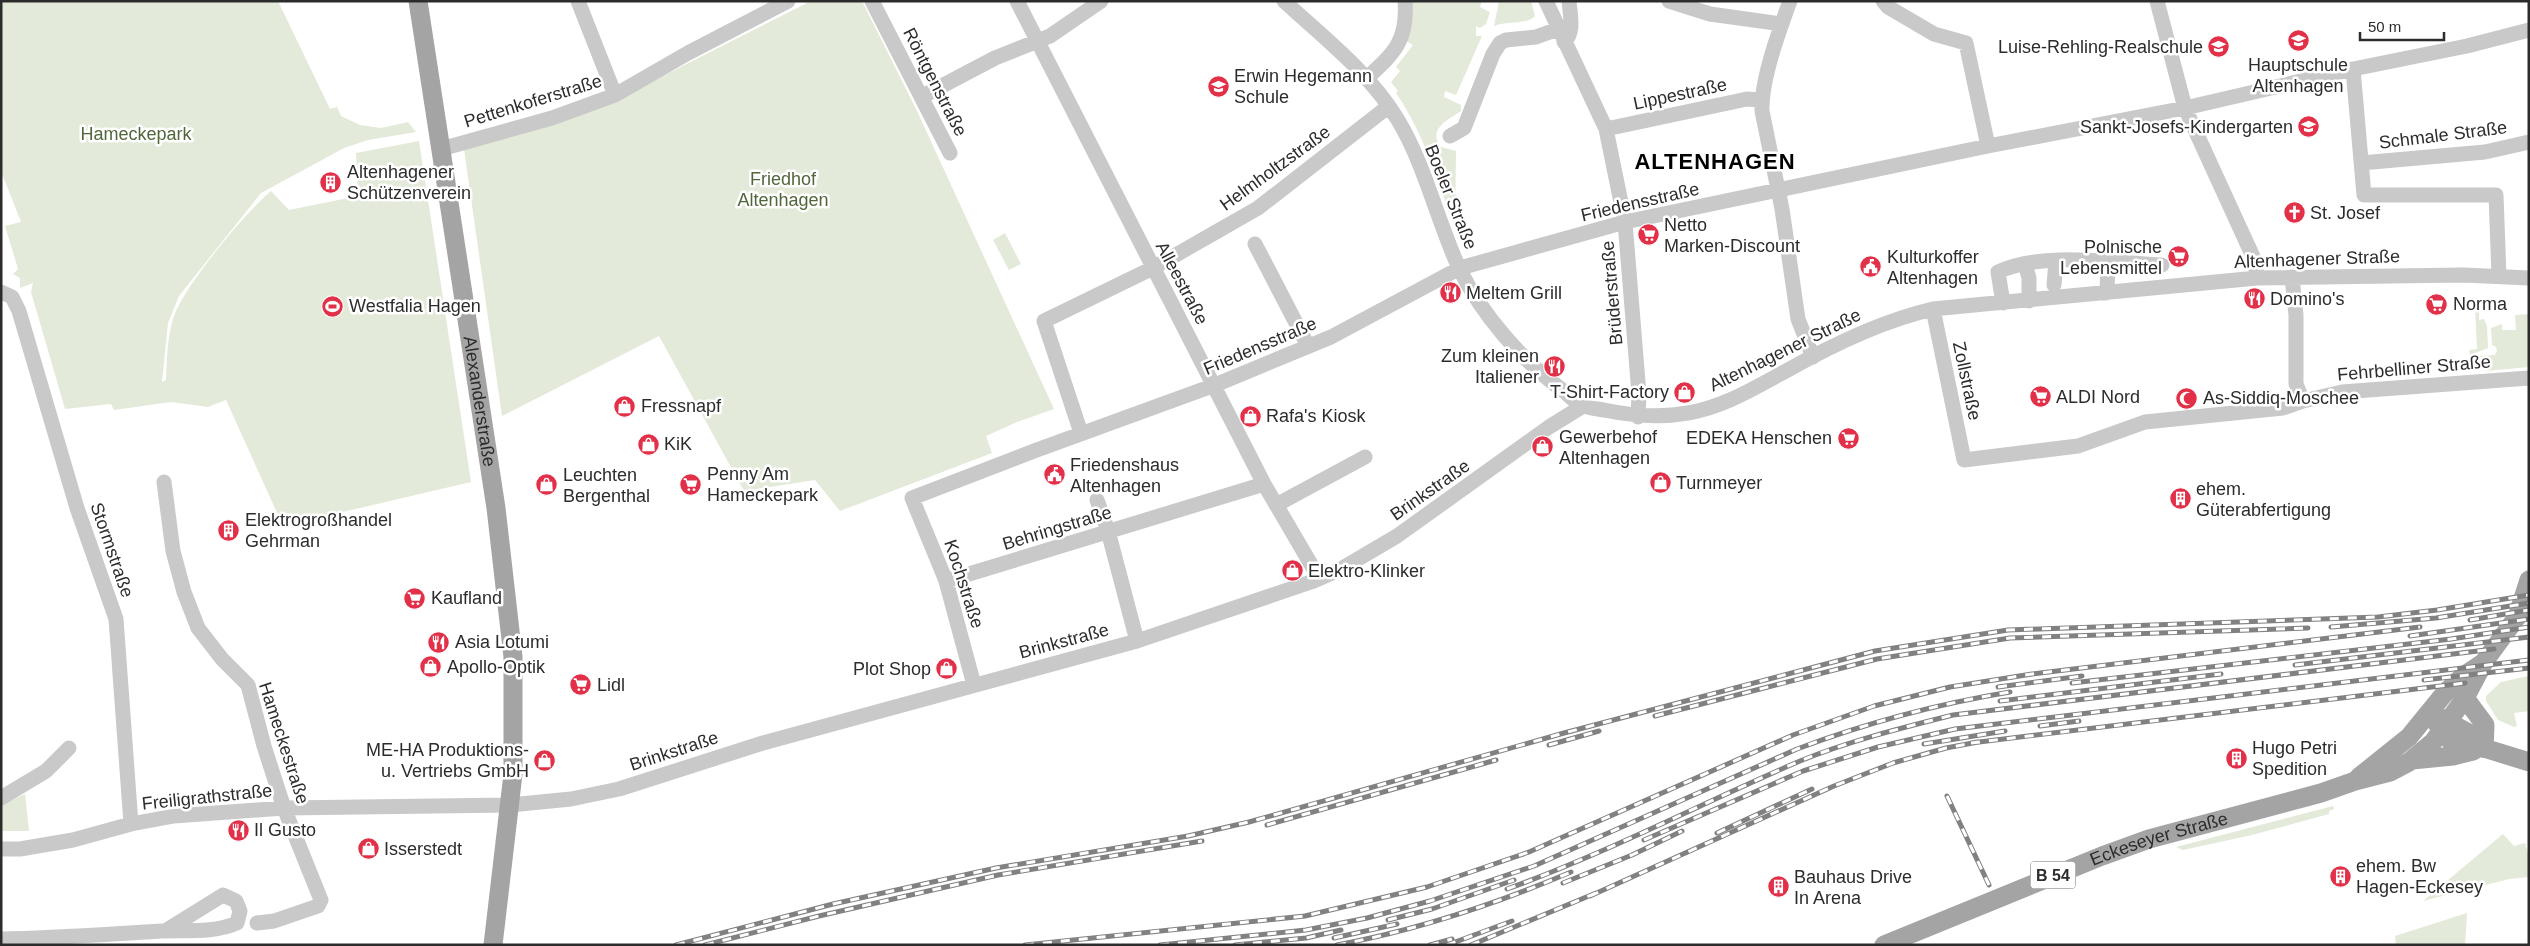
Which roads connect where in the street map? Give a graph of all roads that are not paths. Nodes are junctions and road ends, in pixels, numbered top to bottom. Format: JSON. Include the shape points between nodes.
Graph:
{"nodes":[{"id":1,"x":418,"y":1,"type":"edge"},
{"id":2,"x":578,"y":1,"type":"edge"},
{"id":3,"x":788,"y":1,"type":"edge"},
{"id":4,"x":872,"y":1,"type":"edge"},
{"id":5,"x":1017,"y":1,"type":"edge"},
{"id":6,"x":1101,"y":1,"type":"edge"},
{"id":7,"x":1284,"y":1,"type":"edge"},
{"id":8,"x":1405,"y":1,"type":"edge"},
{"id":9,"x":1546,"y":1,"type":"edge"},
{"id":10,"x":1569,"y":1,"type":"edge"},
{"id":11,"x":1669,"y":1,"type":"edge"},
{"id":12,"x":1790,"y":1,"type":"edge"},
{"id":13,"x":1883,"y":1,"type":"edge"},
{"id":14,"x":2157,"y":1,"type":"edge"},
{"id":15,"x":764,"y":7,"type":"edge"},
{"id":16,"x":1782,"y":24,"type":"junction"},
{"id":17,"x":2529,"y":30,"type":"edge"},
{"id":18,"x":1561,"y":36,"type":"junction"},
{"id":19,"x":1037,"y":41,"type":"junction"},
{"id":20,"x":2353,"y":69,"type":"junction"},
{"id":21,"x":1368,"y":78,"type":"junction"},
{"id":22,"x":615,"y":95,"type":"junction"},
{"id":23,"x":921,"y":97,"type":"junction"},
{"id":24,"x":1762,"y":100,"type":"junction"},
{"id":25,"x":1389,"y":106,"type":"junction"},
{"id":26,"x":2185,"y":108,"type":"junction"},
{"id":27,"x":1606,"y":129,"type":"junction"},
{"id":28,"x":1450,"y":136,"type":"dead end"},
{"id":29,"x":2529,"y":142,"type":"edge"},
{"id":30,"x":1988,"y":146,"type":"junction"},
{"id":31,"x":441,"y":149,"type":"junction"},
{"id":32,"x":950,"y":153,"type":"dead end"},
{"id":33,"x":2361,"y":163,"type":"junction"},
{"id":34,"x":1778,"y":192,"type":"junction"},
{"id":35,"x":1625,"y":222,"type":"junction"},
{"id":36,"x":1255,"y":244,"type":"dead end"},
{"id":37,"x":2056,"y":261,"type":"junction"},
{"id":38,"x":2108,"y":262,"type":"junction"},
{"id":39,"x":2025,"y":264,"type":"junction"},
{"id":40,"x":2162,"y":265,"type":"dead end"},
{"id":41,"x":1153,"y":268,"type":"junction"},
{"id":42,"x":1460,"y":268,"type":"junction"},
{"id":43,"x":2499,"y":276,"type":"junction"},
{"id":44,"x":2292,"y":277,"type":"junction"},
{"id":45,"x":2257,"y":278,"type":"junction"},
{"id":46,"x":2529,"y":278,"type":"edge"},
{"id":47,"x":2054,"y":285,"type":"dead end"},
{"id":48,"x":2107,"y":293,"type":"junction"},
{"id":49,"x":7,"y":294,"type":"edge"},
{"id":50,"x":2029,"y":301,"type":"junction"},
{"id":51,"x":2003,"y":303,"type":"junction"},
{"id":52,"x":1933,"y":309,"type":"junction"},
{"id":53,"x":1308,"y":346,"type":"junction"},
{"id":54,"x":1813,"y":357,"type":"junction"},
{"id":55,"x":2529,"y":378,"type":"edge"},
{"id":56,"x":1215,"y":385,"type":"junction"},
{"id":57,"x":2303,"y":401,"type":"junction"},
{"id":58,"x":1583,"y":406,"type":"junction"},
{"id":59,"x":1638,"y":416,"type":"junction"},
{"id":60,"x":1081,"y":434,"type":"junction"},
{"id":61,"x":1364,"y":457,"type":"dead end"},
{"id":62,"x":1964,"y":460,"type":"joint"},
{"id":63,"x":164,"y":482,"type":"dead end"},
{"id":64,"x":1264,"y":484,"type":"junction"},
{"id":65,"x":912,"y":498,"type":"joint"},
{"id":66,"x":1097,"y":500,"type":"dead end"},
{"id":67,"x":1276,"y":505,"type":"junction"},
{"id":68,"x":1108,"y":531,"type":"junction"},
{"id":69,"x":1319,"y":578,"type":"junction"},
{"id":70,"x":2529,"y":580,"type":"edge"},
{"id":71,"x":946,"y":582,"type":"junction"},
{"id":72,"x":2529,"y":602,"type":"edge"},
{"id":73,"x":2523,"y":616,"type":"edge"},
{"id":74,"x":1137,"y":641,"type":"junction"},
{"id":75,"x":2484,"y":662,"type":"junction"},
{"id":76,"x":974,"y":684,"type":"junction"},
{"id":77,"x":2467,"y":694,"type":"junction"},
{"id":78,"x":2430,"y":714,"type":"junction"},
{"id":79,"x":2445,"y":726,"type":"junction"},
{"id":80,"x":69,"y":748,"type":"dead end"},
{"id":81,"x":2484,"y":748,"type":"junction"},
{"id":82,"x":2412,"y":760,"type":"junction"},
{"id":83,"x":2529,"y":762,"type":"edge"},
{"id":84,"x":2355,"y":781,"type":"junction"},
{"id":85,"x":1,"y":798,"type":"edge"},
{"id":86,"x":510,"y":805,"type":"junction"},
{"id":87,"x":284,"y":808,"type":"junction"},
{"id":88,"x":131,"y":824,"type":"junction"},
{"id":89,"x":1,"y":848,"type":"edge"},
{"id":90,"x":256,"y":923,"type":"dead end"},
{"id":91,"x":165,"y":931,"type":"dead end"},
{"id":92,"x":1,"y":939,"type":"edge"},
{"id":93,"x":493,"y":945,"type":"edge"},
{"id":94,"x":1884,"y":945,"type":"edge"}],
"edges":[{"from":1,"to":31,"type":"main road","name":"Alexanderstraße"},
{"from":2,"to":22,"type":"street"},
{"from":3,"to":15,"type":"street","name":"Pettenkoferstraße"},
{"from":4,"to":23,"type":"street","name":"Röntgenstraße"},
{"from":5,"to":19,"type":"street","name":"Alleestraße"},
{"from":6,"to":19,"type":"street","via":[[1050,36]]},
{"from":7,"to":21,"type":"street","name":"Boeler Straße"},
{"from":8,"to":21,"type":"street","via":[[1406,22],[1398,47]]},
{"from":9,"to":18,"type":"street","name":"Brüderstraße"},
{"from":10,"to":18,"type":"street","via":[[1571,31],[1569,38]]},
{"from":11,"to":16,"type":"street","via":[[1710,14]]},
{"from":12,"to":16,"type":"street"},
{"from":13,"to":30,"type":"street","via":[[1934,34],[1966,43]]},
{"from":14,"to":26,"type":"street"},
{"from":15,"to":22,"type":"street","name":"Pettenkoferstraße"},
{"from":16,"to":24,"type":"street"},
{"from":17,"to":20,"type":"street","name":"Friedensstraße"},
{"from":18,"to":27,"type":"street","name":"Brüderstraße"},
{"from":18,"to":28,"type":"street","via":[[1500,43],[1492,54],[1464,128]]},
{"from":19,"to":23,"type":"street","via":[[995,58]]},
{"from":19,"to":41,"type":"street","name":"Alleestraße"},
{"from":20,"to":26,"type":"street","name":"Friedensstraße"},
{"from":20,"to":33,"type":"street"},
{"from":21,"to":25,"type":"street","name":"Boeler Straße"},
{"from":22,"to":31,"type":"street","name":"Pettenkoferstraße","via":[[552,118]]},
{"from":23,"to":32,"type":"street","name":"Röntgenstraße"},
{"from":24,"to":27,"type":"street","name":"Lippestraße","via":[[1747,99]]},
{"from":24,"to":34,"type":"street"},
{"from":25,"to":41,"type":"street","name":"Helmholtzstraße","via":[[1258,208]]},
{"from":25,"to":42,"type":"street","name":"Boeler Straße","via":[[1400,122],[1423,174]]},
{"from":26,"to":30,"type":"street","name":"Friedensstraße"},
{"from":26,"to":45,"type":"street","via":[[2255,261]]},
{"from":27,"to":35,"type":"street","name":"Brüderstraße"},
{"from":29,"to":33,"type":"street","name":"Schmale Straße","via":[[2485,152]]},
{"from":30,"to":34,"type":"street","name":"Friedensstraße"},
{"from":31,"to":86,"type":"main road","name":"Alexanderstraße","via":[[505,578],[515,685]]},
{"from":33,"to":43,"type":"street","via":[[2364,195],[2496,195]]},
{"from":34,"to":35,"type":"street","name":"Friedensstraße"},
{"from":34,"to":54,"type":"street","via":[[1798,319]]},
{"from":35,"to":42,"type":"street","name":"Friedensstraße"},
{"from":35,"to":59,"type":"street","name":"Brüderstraße","via":[[1640,394]]},
{"from":36,"to":53,"type":"street"},
{"from":37,"to":38,"type":"street"},
{"from":37,"to":39,"type":"street"},
{"from":37,"to":47,"type":"street"},
{"from":38,"to":40,"type":"street"},
{"from":38,"to":48,"type":"street"},
{"from":39,"to":50,"type":"street"},
{"from":39,"to":51,"type":"street","via":[[1998,272]]},
{"from":41,"to":56,"type":"street","name":"Alleestraße"},
{"from":41,"to":60,"type":"street","name":"Helmholtzstraße","via":[[1044,321]]},
{"from":42,"to":53,"type":"street","name":"Friedensstraße"},
{"from":42,"to":58,"type":"street","name":"Boeler Straße","via":[[1480,303],[1523,355],[1555,386]]},
{"from":43,"to":44,"type":"street","name":"Altenhagener Straße"},
{"from":43,"to":46,"type":"street","name":"Altenhagener Straße"},
{"from":44,"to":45,"type":"street","name":"Altenhagener Straße"},
{"from":44,"to":57,"type":"street","via":[[2296,384]]},
{"from":45,"to":48,"type":"street","name":"Altenhagener Straße"},
{"from":48,"to":50,"type":"street","name":"Altenhagener Straße"},
{"from":49,"to":88,"type":"street","name":"Stormstraße","via":[[116,619]]},
{"from":50,"to":51,"type":"street","name":"Altenhagener Straße"},
{"from":51,"to":52,"type":"street","name":"Altenhagener Straße"},
{"from":52,"to":54,"type":"street","name":"Altenhagener Straße","via":[[1877,326]]},
{"from":52,"to":62,"type":"street","name":"Zollstraße"},
{"from":53,"to":56,"type":"street","name":"Friedensstraße"},
{"from":54,"to":59,"type":"street","name":"Altenhagener Straße","via":[[1718,406],[1663,417]]},
{"from":55,"to":57,"type":"street","name":"Fehrbelliner Straße","via":[[2342,392]]},
{"from":56,"to":60,"type":"street","name":"Friedensstraße"},
{"from":56,"to":64,"type":"street","name":"Alleestraße"},
{"from":57,"to":62,"type":"street","name":"Fehrbelliner Straße","via":[[2283,408],[2145,422],[2078,446]]},
{"from":58,"to":59,"type":"street","name":"Altenhagener Straße"},
{"from":58,"to":69,"type":"street","name":"Brinkstraße","via":[[1397,536]]},
{"from":60,"to":65,"type":"street","name":"Friedensstraße"},
{"from":61,"to":67,"type":"street"},
{"from":63,"to":87,"type":"street","name":"Hameckestraße","via":[[173,551],[184,592],[198,628],[248,685]]},
{"from":64,"to":67,"type":"street","name":"Alleestraße"},
{"from":64,"to":68,"type":"street","name":"Behringstraße"},
{"from":65,"to":71,"type":"street","name":"Kochstraße"},
{"from":66,"to":68,"type":"street"},
{"from":67,"to":69,"type":"street","name":"Alleestraße"},
{"from":68,"to":71,"type":"street","name":"Behringstraße"},
{"from":68,"to":74,"type":"street"},
{"from":69,"to":74,"type":"street","name":"Brinkstraße"},
{"from":70,"to":73,"type":"main road","number":"B 54"},
{"from":71,"to":76,"type":"street","name":"Kochstraße"},
{"from":72,"to":73,"type":"street","name":"Eckeseyer Straße"},
{"from":73,"to":75,"type":"main road","name":"Eckeseyer Straße","number":"B 54"},
{"from":74,"to":76,"type":"street","name":"Brinkstraße"},
{"from":75,"to":77,"type":"main road","name":"Eckeseyer Straße","number":"B 54"},
{"from":75,"to":78,"type":"main road","name":"Eckeseyer Straße","number":"B 54","via":[[2444,694]]},
{"from":76,"to":86,"type":"street","name":"Brinkstraße","via":[[749,747],[619,788],[571,799]]},
{"from":77,"to":79,"type":"main road","name":"Eckeseyer Straße","number":"B 54"},
{"from":77,"to":81,"type":"main road","via":[[2485,725]]},
{"from":78,"to":79,"type":"main road"},
{"from":78,"to":84,"type":"main road","name":"Eckeseyer Straße","number":"B 54","via":[[2409,737]]},
{"from":79,"to":81,"type":"main road","via":[[2453,744],[2461,748]]},
{"from":79,"to":82,"type":"main road","name":"Eckeseyer Straße","number":"B 54","via":[[2425,751]]},
{"from":80,"to":85,"type":"street","via":[[46,772]]},
{"from":81,"to":82,"type":"main road","via":[[2453,756]]},
{"from":81,"to":83,"type":"main road"},
{"from":82,"to":84,"type":"main road","name":"Eckeseyer Straße","number":"B 54","via":[[2390,772]]},
{"from":84,"to":94,"type":"main road","name":"Eckeseyer Straße","number":"B 54","via":[[2125,847]]},
{"from":86,"to":87,"type":"street","name":"Freiligrathstraße"},
{"from":86,"to":93,"type":"main road","name":"Alexanderstraße"},
{"from":87,"to":88,"type":"street","name":"Freiligrathstraße","via":[[174,816]]},
{"from":87,"to":90,"type":"street","name":"Hameckestraße","via":[[321,900],[318,906],[274,921]]},
{"from":88,"to":89,"type":"street","name":"Freiligrathstraße","via":[[73,840],[20,849]]},
{"from":91,"to":92,"type":"street"}]}
